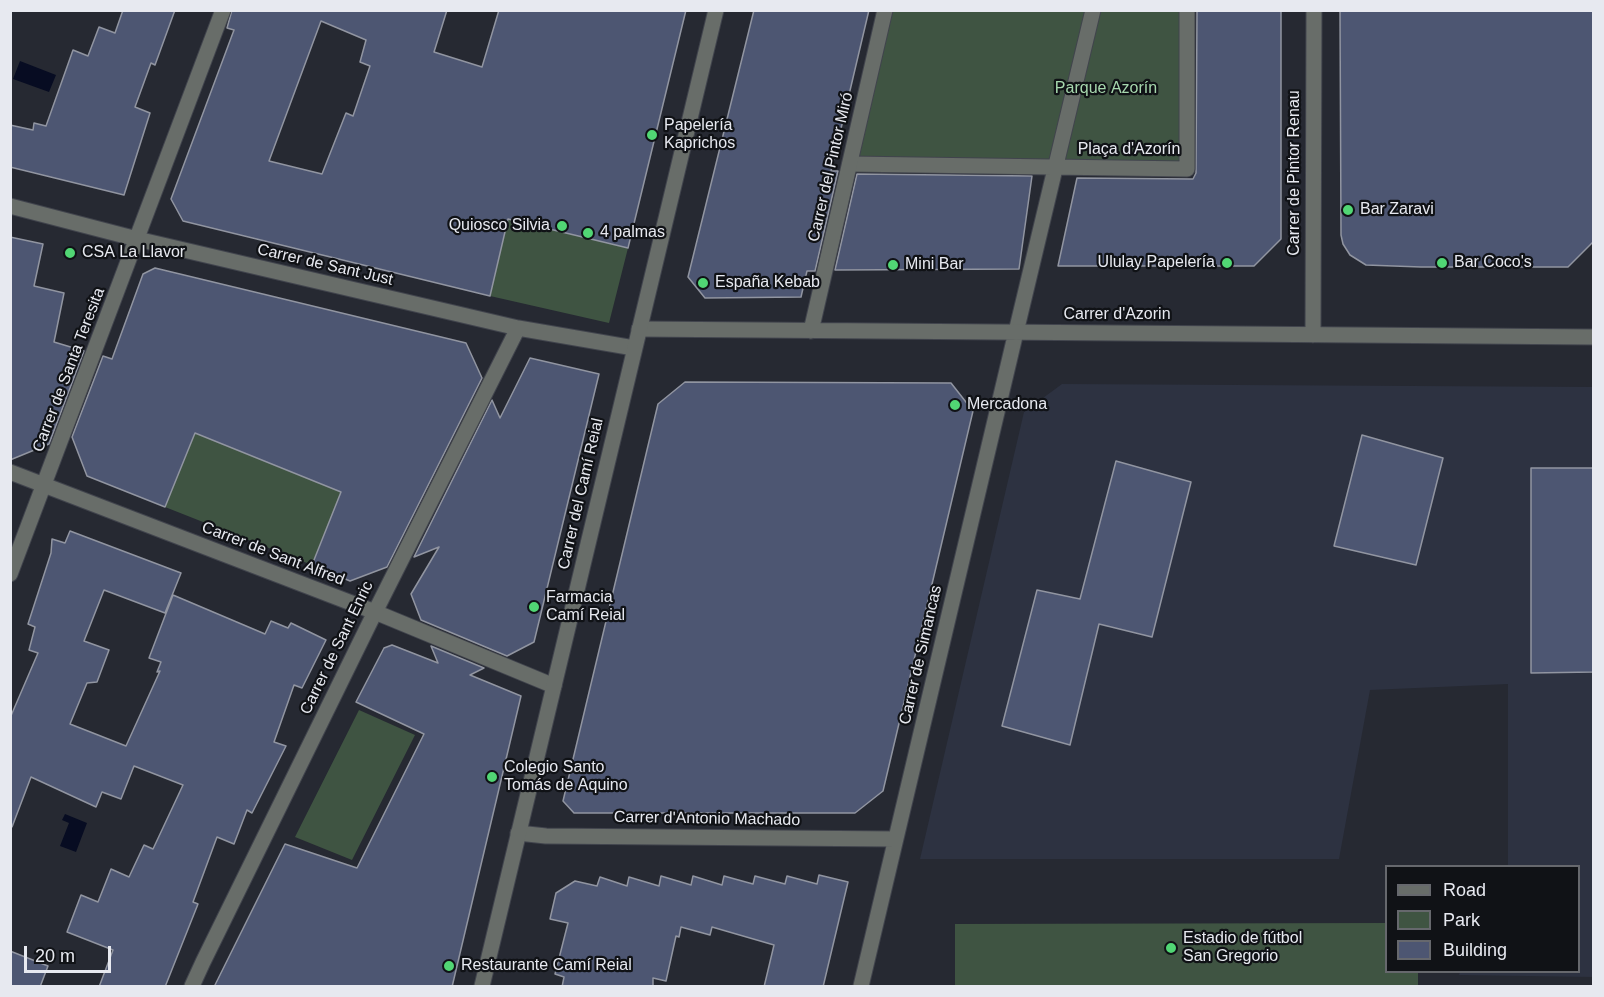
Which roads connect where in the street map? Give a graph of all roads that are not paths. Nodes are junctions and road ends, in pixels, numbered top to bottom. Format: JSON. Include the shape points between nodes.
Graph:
{"nodes":[{"id":1,"x":223,"y":10,"type":"edge"},
{"id":2,"x":716,"y":10,"type":"edge"},
{"id":3,"x":885,"y":10,"type":"edge"},
{"id":4,"x":1092,"y":10,"type":"edge"},
{"id":5,"x":1187,"y":10,"type":"edge"},
{"id":6,"x":1314,"y":10,"type":"edge"},
{"id":7,"x":850,"y":164,"type":"junction"},
{"id":8,"x":1055,"y":168,"type":"junction"},
{"id":9,"x":10,"y":206,"type":"edge"},
{"id":10,"x":137,"y":239,"type":"junction"},
{"id":11,"x":518,"y":328,"type":"junction"},
{"id":12,"x":639,"y":329,"type":"junction"},
{"id":13,"x":811,"y":331,"type":"junction"},
{"id":14,"x":1016,"y":332,"type":"junction"},
{"id":15,"x":1313,"y":335,"type":"junction"},
{"id":16,"x":1593,"y":337,"type":"edge"},
{"id":17,"x":634,"y":348,"type":"junction"},
{"id":18,"x":10,"y":472,"type":"edge"},
{"id":19,"x":45,"y":485,"type":"junction"},
{"id":20,"x":10,"y":574,"type":"edge"},
{"id":21,"x":375,"y":612,"type":"junction"},
{"id":22,"x":554,"y":686,"type":"junction"},
{"id":23,"x":518,"y":833,"type":"junction"},
{"id":24,"x":896,"y":839,"type":"junction"},
{"id":25,"x":192,"y":987,"type":"edge"},
{"id":26,"x":482,"y":987,"type":"edge"},
{"id":27,"x":861,"y":987,"type":"edge"}],
"edges":[{"from":1,"to":10,"type":"street","name":"Carrer de Santa Teresita"},
{"from":2,"to":12,"type":"street","name":"Carrer del Camí Reial"},
{"from":3,"to":7,"type":"street","name":"Carrer del Pintor Miró"},
{"from":4,"to":8,"type":"street","name":"Plaça d'Azorín"},
{"from":5,"to":8,"type":"street","name":"Plaça d'Azorín","via":[[1187,169]]},
{"from":6,"to":15,"type":"street","name":"Carrer de Pintor Renau"},
{"from":7,"to":8,"type":"street","name":"Plaça d'Azorín"},
{"from":7,"to":13,"type":"street","name":"Carrer del Pintor Miró"},
{"from":8,"to":14,"type":"street","name":"Plaça d'Azorín"},
{"from":9,"to":10,"type":"street","name":"Carrer de Sant Just"},
{"from":10,"to":11,"type":"street","name":"Carrer de Sant Just"},
{"from":10,"to":19,"type":"street","name":"Carrer de Santa Teresita"},
{"from":11,"to":17,"type":"street","name":"Carrer de Sant Just"},
{"from":11,"to":21,"type":"street","name":"Carrer de Sant Enric"},
{"from":12,"to":13,"type":"street","name":"Carrer d'Azorin"},
{"from":12,"to":17,"type":"street","name":"Carrer del Camí Reial"},
{"from":13,"to":14,"type":"street","name":"Carrer d'Azorin"},
{"from":14,"to":15,"type":"street","name":"Carrer d'Azorin"},
{"from":14,"to":24,"type":"street","name":"Carrer de Simancas"},
{"from":15,"to":16,"type":"street","name":"Carrer d'Azorin"},
{"from":17,"to":22,"type":"street","name":"Carrer del Camí Reial"},
{"from":18,"to":19,"type":"street","name":"Carrer de Sant Alfred"},
{"from":19,"to":20,"type":"street","name":"Carrer de Santa Teresita"},
{"from":19,"to":21,"type":"street","name":"Carrer de Sant Alfred"},
{"from":21,"to":22,"type":"street","name":"Carrer de Sant Alfred"},
{"from":21,"to":25,"type":"street","name":"Carrer de Sant Enric"},
{"from":22,"to":23,"type":"street","name":"Carrer del Camí Reial"},
{"from":23,"to":24,"type":"street","name":"Carrer d'Antonio Machado"},
{"from":23,"to":26,"type":"street","name":"Carrer del Camí Reial"},
{"from":24,"to":27,"type":"street","name":"Carrer de Simancas"}]}
